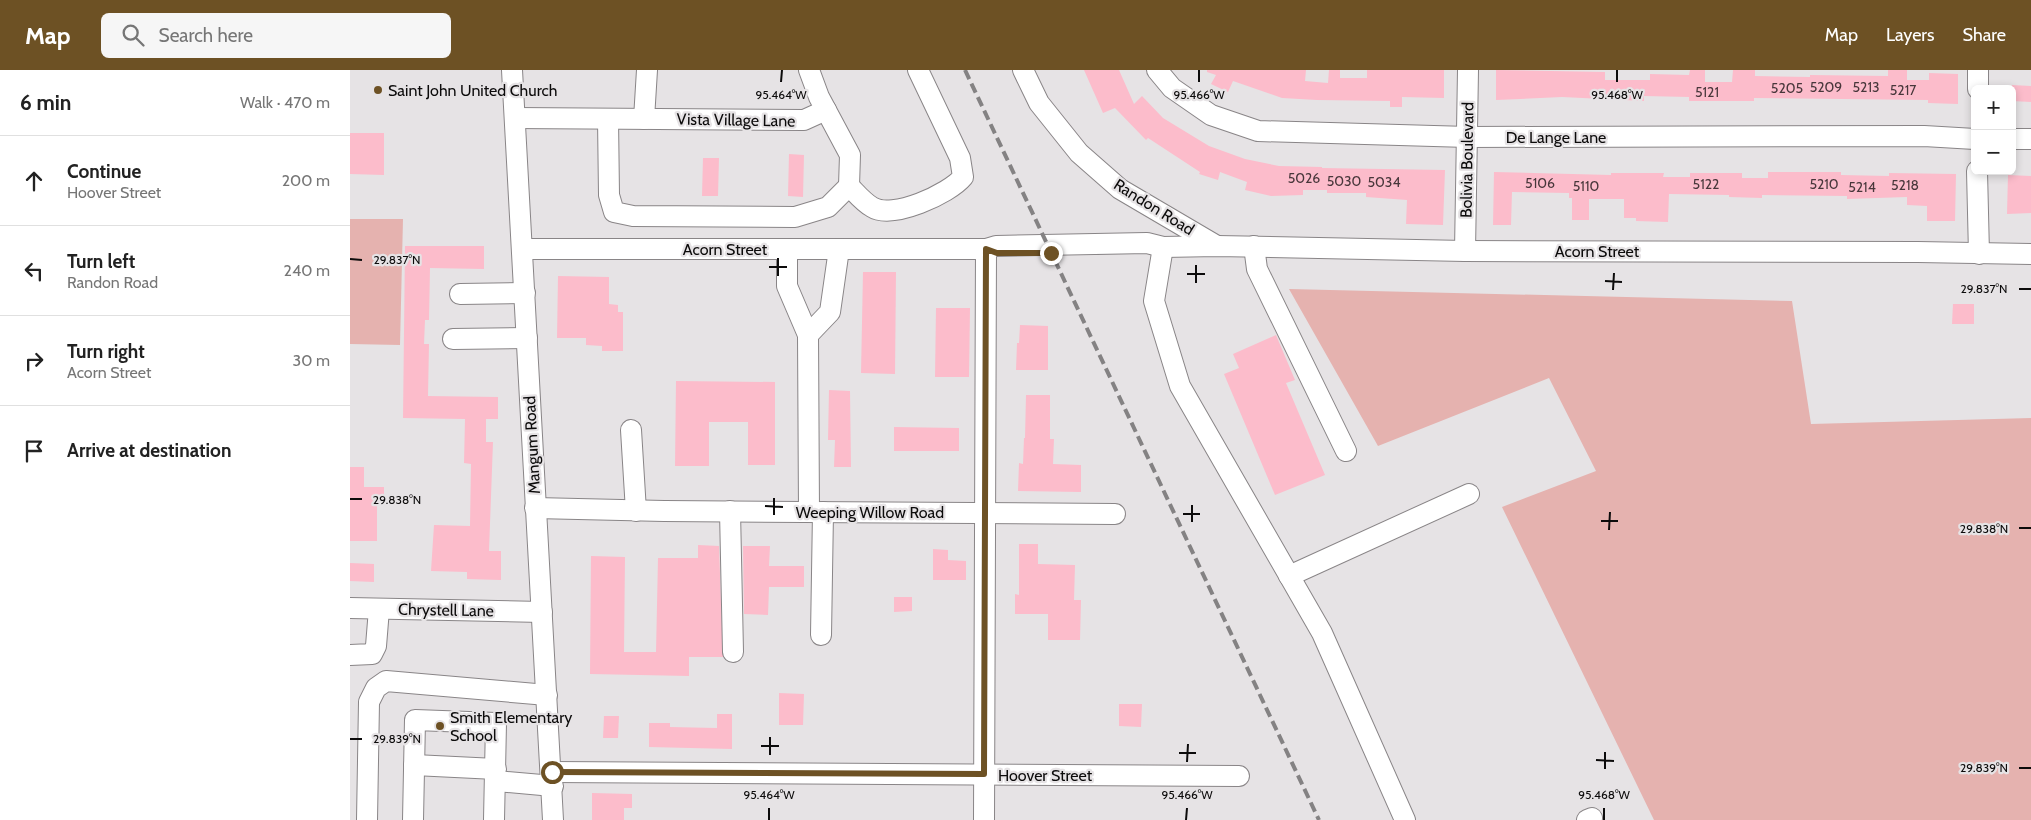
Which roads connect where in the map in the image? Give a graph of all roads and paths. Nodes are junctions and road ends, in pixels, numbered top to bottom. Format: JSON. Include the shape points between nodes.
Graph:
{"nodes":[{"id":1,"x":512,"y":70,"type":"edge"},
{"id":2,"x":647,"y":70,"type":"edge"},
{"id":3,"x":809,"y":70,"type":"edge"},
{"id":4,"x":918,"y":70,"type":"edge"},
{"id":5,"x":1023,"y":70,"type":"edge"},
{"id":6,"x":1157,"y":70,"type":"edge"},
{"id":7,"x":1468,"y":70,"type":"edge"},
{"id":8,"x":1978,"y":70,"type":"edge"},
{"id":9,"x":1978,"y":85,"type":"edge"},
{"id":10,"x":826,"y":110,"type":"junction"},
{"id":11,"x":515,"y":118,"type":"junction"},
{"id":12,"x":608,"y":119,"type":"junction"},
{"id":13,"x":644,"y":119,"type":"junction"},
{"id":14,"x":1468,"y":137,"type":"junction"},
{"id":15,"x":1971,"y":139,"type":"edge"},
{"id":16,"x":2016,"y":139,"type":"edge"},
{"id":17,"x":2031,"y":139,"type":"edge"},
{"id":18,"x":1978,"y":175,"type":"edge"},
{"id":19,"x":849,"y":186,"type":"junction"},
{"id":20,"x":1163,"y":246,"type":"junction"},
{"id":21,"x":1217,"y":246,"type":"junction"},
{"id":22,"x":1254,"y":246,"type":"junction"},
{"id":23,"x":787,"y":249,"type":"junction"},
{"id":24,"x":838,"y":249,"type":"junction"},
{"id":25,"x":986,"y":249,"type":"junction"},
{"id":26,"x":523,"y":250,"type":"junction"},
{"id":27,"x":1465,"y":251,"type":"junction"},
{"id":28,"x":1979,"y":254,"type":"junction"},
{"id":29,"x":2031,"y":254,"type":"edge"},
{"id":30,"x":525,"y":293,"type":"junction"},
{"id":31,"x":460,"y":294,"type":"dead end"},
{"id":32,"x":808,"y":335,"type":"junction"},
{"id":33,"x":527,"y":338,"type":"junction"},
{"id":34,"x":453,"y":339,"type":"dead end"},
{"id":35,"x":631,"y":430,"type":"dead end"},
{"id":36,"x":1346,"y":452,"type":"dead end"},
{"id":37,"x":1469,"y":494,"type":"dead end"},
{"id":38,"x":535,"y":508,"type":"junction"},
{"id":39,"x":636,"y":511,"type":"junction"},
{"id":40,"x":730,"y":511,"type":"junction"},
{"id":41,"x":816,"y":512,"type":"junction"},
{"id":42,"x":986,"y":513,"type":"junction"},
{"id":43,"x":1115,"y":514,"type":"dead end"},
{"id":44,"x":1289,"y":576,"type":"junction"},
{"id":45,"x":350,"y":608,"type":"edge"},
{"id":46,"x":379,"y":608,"type":"junction"},
{"id":47,"x":542,"y":612,"type":"junction"},
{"id":48,"x":821,"y":635,"type":"dead end"},
{"id":49,"x":733,"y":652,"type":"dead end"},
{"id":50,"x":372,"y":654,"type":"junction"},
{"id":51,"x":350,"y":655,"type":"edge"},
{"id":52,"x":386,"y":680,"type":"junction"},
{"id":53,"x":547,"y":695,"type":"junction"},
{"id":54,"x":414,"y":765,"type":"junction"},
{"id":55,"x":984,"y":774,"type":"junction"},
{"id":56,"x":496,"y":775,"type":"junction"},
{"id":57,"x":1239,"y":776,"type":"dead end"},
{"id":58,"x":552,"y":779,"type":"junction"},
{"id":59,"x":367,"y":820,"type":"edge"},
{"id":60,"x":413,"y":820,"type":"edge"},
{"id":61,"x":494,"y":820,"type":"edge"},
{"id":62,"x":553,"y":820,"type":"edge"},
{"id":63,"x":984,"y":820,"type":"edge"},
{"id":64,"x":1405,"y":820,"type":"edge"}],
"edges":[{"from":1,"to":11,"type":"street","name":"Mangum Road"},
{"from":2,"to":13,"type":"street"},
{"from":3,"to":10,"type":"street"},
{"from":4,"to":19,"type":"street","via":[[960,158],[963,177],[957,184],[913,206],[885,212],[872,208]]},
{"from":5,"to":21,"type":"street","name":"Randon Road","via":[[1039,103],[1079,153],[1120,189]]},
{"from":6,"to":14,"type":"street","name":"De Lange Lane","via":[[1172,88],[1211,115],[1258,132]]},
{"from":7,"to":14,"type":"street","name":"Bolivia Boulevard"},
{"from":8,"to":9,"type":"street"},
{"from":10,"to":13,"type":"street","name":"Vista Village Lane","via":[[804,120]]},
{"from":10,"to":19,"type":"street","via":[[850,155]]},
{"from":11,"to":12,"type":"street","name":"Vista Village Lane"},
{"from":11,"to":26,"type":"street","name":"Mangum Road"},
{"from":12,"to":13,"type":"street","name":"Vista Village Lane"},
{"from":12,"to":19,"type":"street","via":[[609,195],[614,212],[633,216],[795,217],[828,207]]},
{"from":14,"to":15,"type":"street","name":"De Lange Lane","via":[[1924,136]]},
{"from":14,"to":27,"type":"street","name":"Bolivia Boulevard"},
{"from":16,"to":17,"type":"street"},
{"from":18,"to":28,"type":"street"},
{"from":20,"to":21,"type":"street","name":"Acorn Street"},
{"from":20,"to":25,"type":"street","name":"Acorn Street","via":[[1136,243],[996,246]]},
{"from":20,"to":44,"type":"street","via":[[1154,302],[1180,386]]},
{"from":21,"to":22,"type":"street","name":"Acorn Street"},
{"from":22,"to":27,"type":"street","name":"Acorn Street"},
{"from":22,"to":36,"type":"street","via":[[1257,269]]},
{"from":23,"to":24,"type":"street","name":"Acorn Street"},
{"from":23,"to":26,"type":"street","name":"Acorn Street"},
{"from":23,"to":32,"type":"street","via":[[787,286]]},
{"from":24,"to":25,"type":"street","name":"Acorn Street"},
{"from":24,"to":32,"type":"street","via":[[830,312]]},
{"from":25,"to":42,"type":"street"},
{"from":26,"to":30,"type":"street","name":"Mangum Road"},
{"from":27,"to":28,"type":"street","name":"Acorn Street"},
{"from":28,"to":29,"type":"street","name":"Acorn Street"},
{"from":30,"to":31,"type":"street"},
{"from":30,"to":33,"type":"street","name":"Mangum Road"},
{"from":32,"to":41,"type":"street"},
{"from":33,"to":34,"type":"street"},
{"from":33,"to":38,"type":"street","name":"Mangum Road"},
{"from":35,"to":39,"type":"street"},
{"from":37,"to":44,"type":"street"},
{"from":38,"to":39,"type":"street","name":"Weeping Willow Road"},
{"from":38,"to":47,"type":"street","name":"Mangum Road"},
{"from":39,"to":40,"type":"street","name":"Weeping Willow Road"},
{"from":40,"to":41,"type":"street","name":"Weeping Willow Road"},
{"from":40,"to":49,"type":"street"},
{"from":41,"to":42,"type":"street","name":"Weeping Willow Road"},
{"from":41,"to":48,"type":"street"},
{"from":42,"to":43,"type":"street","name":"Weeping Willow Road"},
{"from":42,"to":55,"type":"street"},
{"from":44,"to":64,"type":"street","via":[[1322,633]]},
{"from":45,"to":46,"type":"street","name":"Chrystell Lane"},
{"from":46,"to":47,"type":"street","name":"Chrystell Lane"},
{"from":46,"to":50,"type":"street","via":[[376,646]]},
{"from":47,"to":53,"type":"street","name":"Mangum Road"},
{"from":50,"to":51,"type":"street"},
{"from":50,"to":52,"type":"street"},
{"from":52,"to":53,"type":"street"},
{"from":52,"to":59,"type":"street","via":[[376,688],[369,702]]},
{"from":53,"to":58,"type":"street","name":"Mangum Road"},
{"from":54,"to":56,"type":"street","name":"Hoover Street"},
{"from":54,"to":56,"type":"street","via":[[415,720],[496,723]]},
{"from":54,"to":60,"type":"street"},
{"from":55,"to":57,"type":"street","name":"Hoover Street"},
{"from":55,"to":58,"type":"street","name":"Hoover Street"},
{"from":55,"to":63,"type":"street"},
{"from":56,"to":58,"type":"street","name":"Hoover Street"},
{"from":56,"to":61,"type":"street"},
{"from":58,"to":62,"type":"street","name":"Mangum Road"}]}
